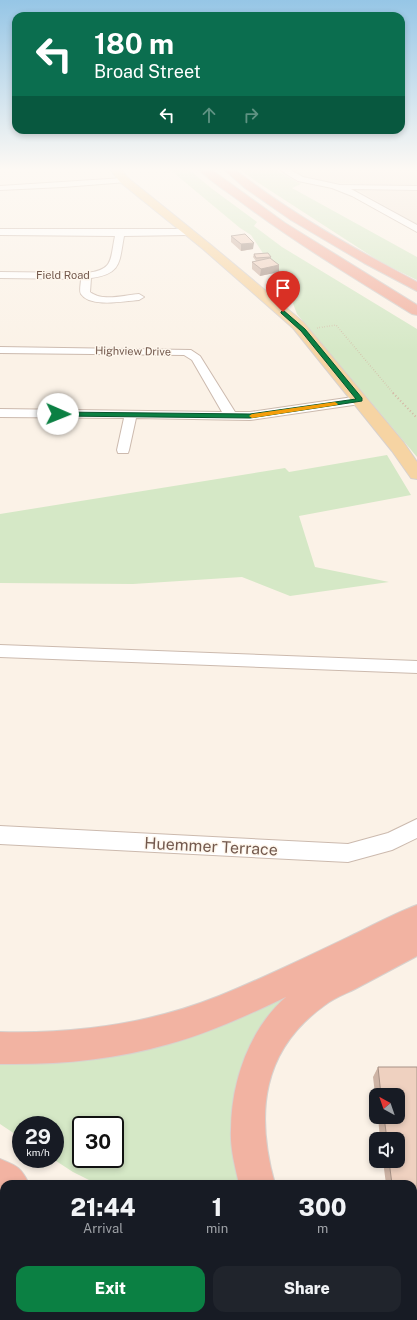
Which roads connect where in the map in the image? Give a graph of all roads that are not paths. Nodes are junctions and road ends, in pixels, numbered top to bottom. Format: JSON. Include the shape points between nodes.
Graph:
{"nodes":[{"id":1,"x":185,"y":230,"type":"edge"},
{"id":2,"x":286,"y":230,"type":"edge"},
{"id":3,"x":316,"y":230,"type":"edge"},
{"id":4,"x":0,"y":232,"type":"edge"},
{"id":5,"x":188,"y":232,"type":"junction"},
{"id":6,"x":120,"y":233,"type":"junction"},
{"id":7,"x":0,"y":275,"type":"edge"},
{"id":8,"x":86,"y":276,"type":"junction"},
{"id":9,"x":417,"y":287,"type":"edge"},
{"id":10,"x":139,"y":297,"type":"dead end"},
{"id":11,"x":417,"y":312,"type":"edge"},
{"id":12,"x":0,"y":350,"type":"edge"},
{"id":13,"x":360,"y":400,"type":"junction"},
{"id":14,"x":0,"y":413,"type":"edge"},
{"id":15,"x":131,"y":415,"type":"junction"},
{"id":16,"x":231,"y":416,"type":"junction"},
{"id":17,"x":123,"y":450,"type":"dead end"},
{"id":18,"x":417,"y":474,"type":"edge"},
{"id":19,"x":0,"y":651,"type":"edge"},
{"id":20,"x":417,"y":667,"type":"edge"},
{"id":21,"x":417,"y":828,"type":"edge"},
{"id":22,"x":0,"y":835,"type":"edge"},
{"id":23,"x":417,"y":918,"type":"edge"},
{"id":24,"x":417,"y":942,"type":"edge"},
{"id":25,"x":0,"y":1048,"type":"edge"},
{"id":26,"x":255,"y":1180,"type":"edge"}],
"edges":[{"from":1,"to":5,"type":"main road"},
{"from":2,"to":11,"type":"highway"},
{"from":3,"to":9,"type":"highway"},
{"from":4,"to":6,"type":"street"},
{"from":5,"to":6,"type":"street"},
{"from":5,"to":13,"type":"main road","via":[[303,330]]},
{"from":6,"to":8,"type":"street","name":"Field Road","via":[[112,267],[102,274]]},
{"from":7,"to":8,"type":"street","name":"Field Road"},
{"from":8,"to":10,"type":"street","via":[[84,293],[89,297],[104,300]]},
{"from":12,"to":16,"type":"street","name":"Highview Drive","via":[[186,352],[196,358]]},
{"from":13,"to":16,"type":"street","via":[[261,415]]},
{"from":13,"to":18,"type":"main road"},
{"from":14,"to":15,"type":"street"},
{"from":15,"to":16,"type":"street"},
{"from":15,"to":17,"type":"street"},
{"from":19,"to":20,"type":"street"},
{"from":21,"to":22,"type":"street","name":"Huemmer Terrace","via":[[392,841],[348,853]]},
{"from":23,"to":25,"type":"highway","via":[[243,1002],[177,1026],[100,1042],[26,1049]]},
{"from":24,"to":26,"type":"highway","via":[[316,993],[291,1012],[280,1027],[259,1060],[248,1099],[248,1146]]}]}
